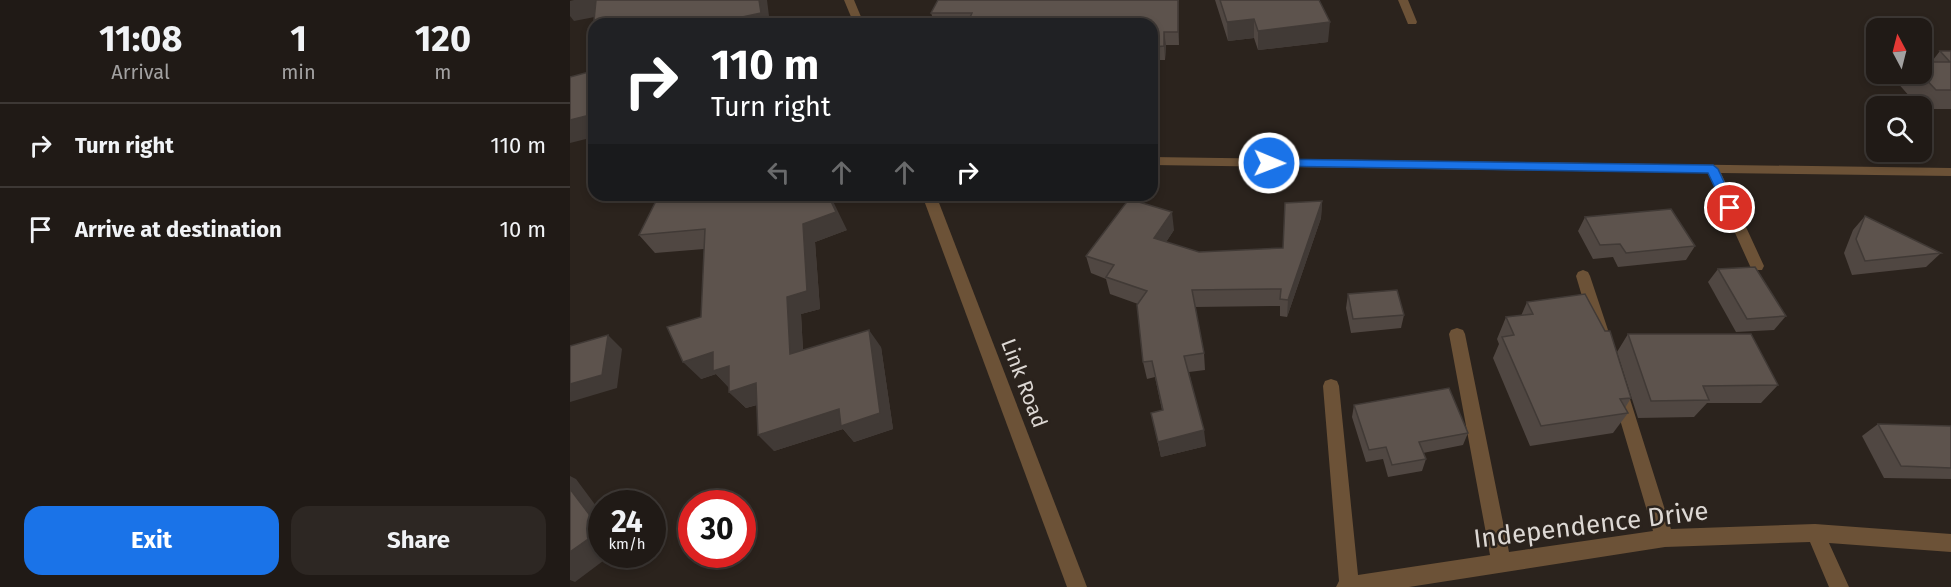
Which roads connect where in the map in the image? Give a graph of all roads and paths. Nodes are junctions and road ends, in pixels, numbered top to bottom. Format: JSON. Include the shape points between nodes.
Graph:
{"nodes":[{"id":1,"x":849,"y":0,"type":"edge"},
{"id":2,"x":1404,"y":0,"type":"edge"},
{"id":3,"x":856,"y":18,"type":"edge"},
{"id":4,"x":1412,"y":22,"type":"dead end"},
{"id":5,"x":1158,"y":161,"type":"edge"},
{"id":6,"x":1713,"y":169,"type":"junction"},
{"id":7,"x":1951,"y":172,"type":"edge"},
{"id":8,"x":931,"y":201,"type":"edge"},
{"id":9,"x":1757,"y":266,"type":"edge"},
{"id":10,"x":1583,"y":276,"type":"dead end"},
{"id":11,"x":1457,"y":334,"type":"dead end"},
{"id":12,"x":1605,"y":344,"type":"edge"},
{"id":13,"x":1615,"y":379,"type":"edge"},
{"id":14,"x":1331,"y":386,"type":"dead end"},
{"id":15,"x":1815,"y":533,"type":"junction"},
{"id":16,"x":1665,"y":538,"type":"junction"},
{"id":17,"x":1951,"y":543,"type":"edge"},
{"id":18,"x":1501,"y":562,"type":"junction"},
{"id":19,"x":1077,"y":587,"type":"edge"},
{"id":20,"x":1348,"y":587,"type":"edge"},
{"id":21,"x":1839,"y":587,"type":"edge"}],
"edges":[{"from":1,"to":3,"type":"street"},
{"from":2,"to":4,"type":"street"},
{"from":5,"to":6,"type":"street"},
{"from":6,"to":7,"type":"street"},
{"from":6,"to":9,"type":"street"},
{"from":8,"to":19,"type":"street","name":"Link Road"},
{"from":10,"to":12,"type":"street"},
{"from":11,"to":18,"type":"street"},
{"from":13,"to":16,"type":"street"},
{"from":14,"to":20,"type":"street"},
{"from":15,"to":16,"type":"street","name":"Independence Drive"},
{"from":15,"to":17,"type":"street","name":"Independence Drive"},
{"from":15,"to":21,"type":"street"},
{"from":16,"to":18,"type":"street","name":"Independence Drive"},
{"from":18,"to":20,"type":"street","name":"Independence Drive"}]}
